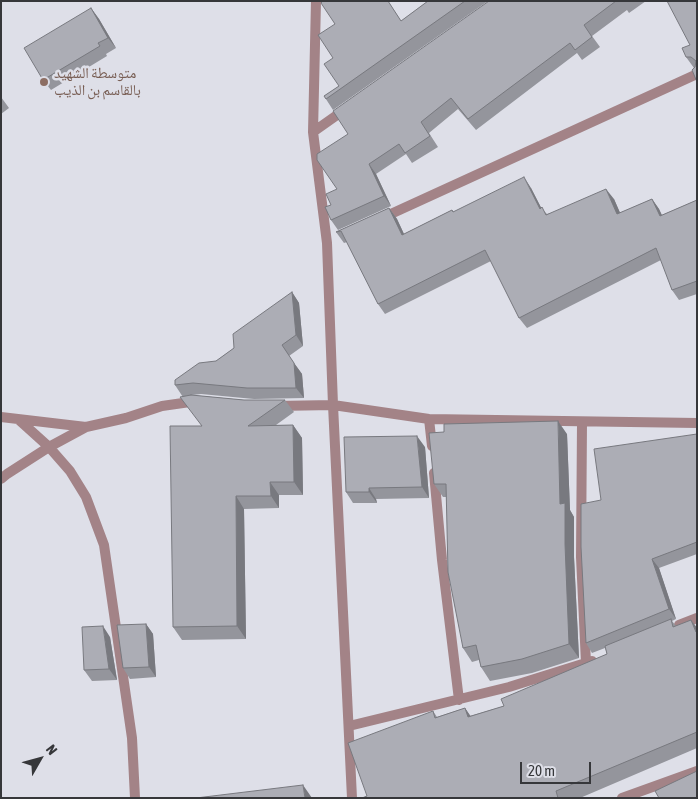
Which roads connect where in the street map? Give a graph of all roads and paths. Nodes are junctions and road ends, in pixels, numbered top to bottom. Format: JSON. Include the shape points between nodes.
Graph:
{"nodes":[{"id":1,"x":316,"y":1,"type":"edge"},
{"id":2,"x":697,"y":74,"type":"edge"},
{"id":3,"x":353,"y":103,"type":"edge"},
{"id":4,"x":313,"y":132,"type":"junction"},
{"id":5,"x":370,"y":223,"type":"edge"},
{"id":6,"x":209,"y":402,"type":"edge"},
{"id":7,"x":333,"y":405,"type":"junction"},
{"id":8,"x":264,"y":406,"type":"edge"},
{"id":9,"x":1,"y":417,"type":"edge"},
{"id":10,"x":18,"y":419,"type":"junction"},
{"id":11,"x":430,"y":419,"type":"junction"},
{"id":12,"x":582,"y":423,"type":"junction"},
{"id":13,"x":697,"y":424,"type":"edge"},
{"id":14,"x":86,"y":427,"type":"junction"},
{"id":15,"x":49,"y":447,"type":"junction"},
{"id":16,"x":1,"y":480,"type":"edge"},
{"id":17,"x":697,"y":618,"type":"edge"},
{"id":18,"x":666,"y":630,"type":"edge"},
{"id":19,"x":604,"y":656,"type":"edge"},
{"id":20,"x":586,"y":664,"type":"junction"},
{"id":21,"x":459,"y":700,"type":"junction"},
{"id":22,"x":349,"y":726,"type":"junction"},
{"id":23,"x":697,"y":771,"type":"edge"},
{"id":24,"x":648,"y":794,"type":"edge"},
{"id":25,"x":136,"y":798,"type":"edge"},
{"id":26,"x":352,"y":798,"type":"edge"},
{"id":27,"x":622,"y":798,"type":"edge"}],
"edges":[{"from":1,"to":4,"type":"street"},
{"from":2,"to":5,"type":"street"},
{"from":3,"to":4,"type":"street"},
{"from":4,"to":7,"type":"street","via":[[331,241]]},
{"from":6,"to":14,"type":"street","via":[[162,406]]},
{"from":7,"to":8,"type":"street"},
{"from":7,"to":11,"type":"street"},
{"from":7,"to":22,"type":"street"},
{"from":9,"to":10,"type":"street"},
{"from":10,"to":14,"type":"street"},
{"from":10,"to":15,"type":"street"},
{"from":11,"to":12,"type":"street"},
{"from":11,"to":21,"type":"street","via":[[442,560]]},
{"from":12,"to":13,"type":"street"},
{"from":12,"to":20,"type":"street","via":[[580,557]]},
{"from":14,"to":15,"type":"street"},
{"from":15,"to":16,"type":"street"},
{"from":15,"to":25,"type":"street","via":[[70,471],[86,497],[104,545],[132,738]]},
{"from":17,"to":18,"type":"street"},
{"from":19,"to":20,"type":"street"},
{"from":20,"to":21,"type":"street"},
{"from":21,"to":22,"type":"street"},
{"from":22,"to":26,"type":"street"},
{"from":23,"to":24,"type":"street"},
{"from":24,"to":27,"type":"street"}]}
